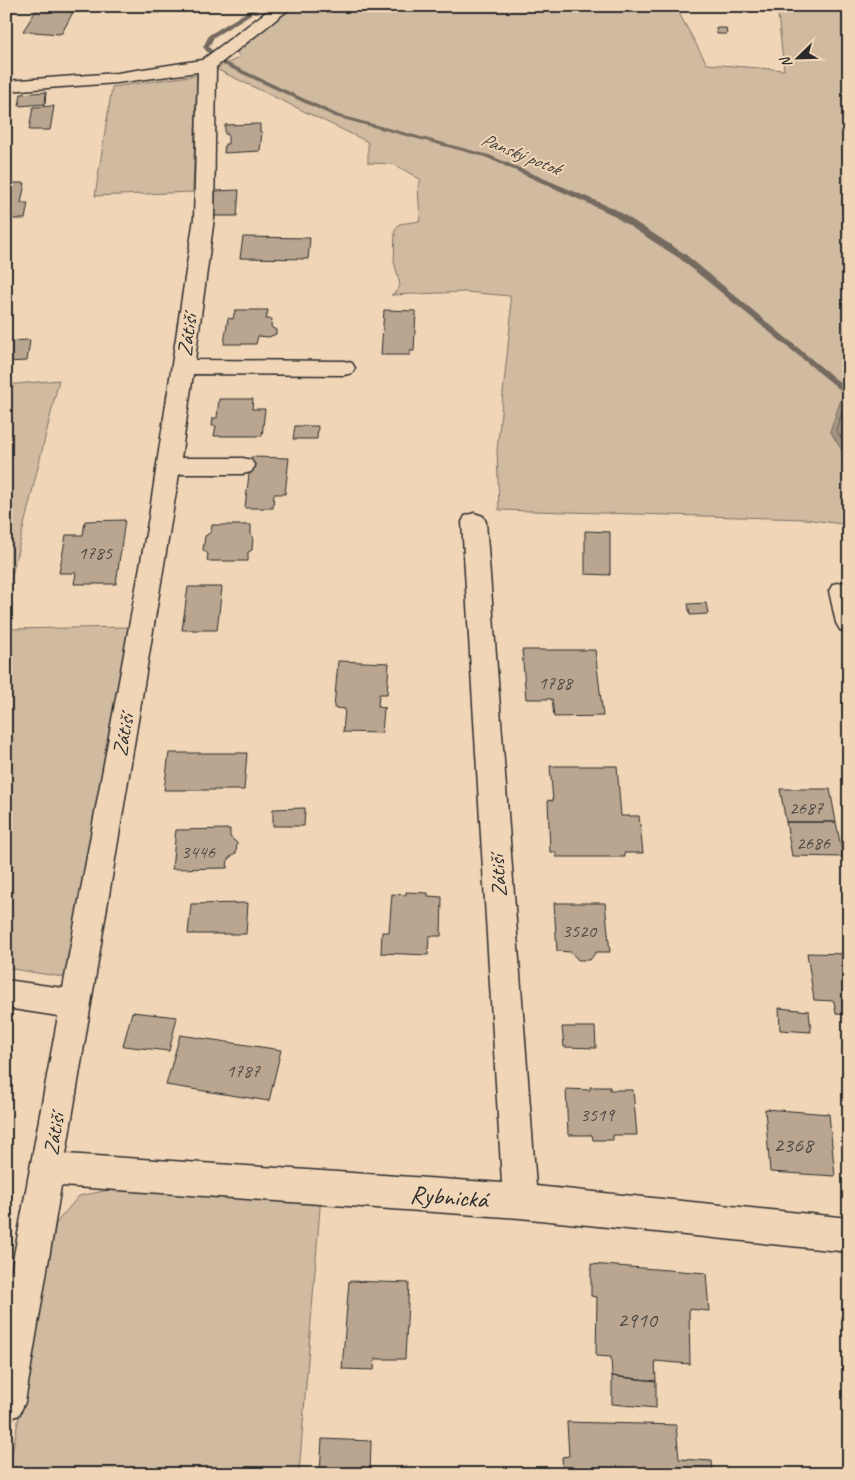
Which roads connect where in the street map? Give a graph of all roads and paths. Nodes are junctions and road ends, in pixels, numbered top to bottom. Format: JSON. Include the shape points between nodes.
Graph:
{"nodes":[{"id":1,"x":285,"y":6,"type":"edge"},
{"id":2,"x":207,"y":65,"type":"junction"},
{"id":3,"x":6,"y":86,"type":"edge"},
{"id":4,"x":182,"y":367,"type":"junction"},
{"id":5,"x":344,"y":368,"type":"dead end"},
{"id":6,"x":168,"y":466,"type":"junction"},
{"id":7,"x":243,"y":466,"type":"dead end"},
{"id":8,"x":474,"y":522,"type":"dead end"},
{"id":9,"x":842,"y":590,"type":"dead end"},
{"id":10,"x":849,"y":623,"type":"edge"},
{"id":11,"x":6,"y":994,"type":"edge"},
{"id":12,"x":75,"y":1004,"type":"junction"},
{"id":13,"x":48,"y":1168,"type":"junction"},
{"id":14,"x":520,"y":1201,"type":"junction"},
{"id":15,"x":849,"y":1235,"type":"edge"},
{"id":16,"x":6,"y":1402,"type":"edge"}],
"edges":[{"from":1,"to":2,"type":"street"},
{"from":2,"to":3,"type":"street","via":[[117,78]]},
{"from":2,"to":4,"type":"street","name":"Zátiší","via":[[204,218]]},
{"from":4,"to":5,"type":"street"},
{"from":4,"to":6,"type":"street","name":"Zátiší"},
{"from":6,"to":7,"type":"street"},
{"from":6,"to":12,"type":"street","name":"Zátiší"},
{"from":8,"to":14,"type":"street","name":"Zátiší"},
{"from":9,"to":10,"type":"street"},
{"from":11,"to":12,"type":"street"},
{"from":12,"to":13,"type":"street","name":"Zátiší"},
{"from":13,"to":14,"type":"street","name":"Rybnická"},
{"from":13,"to":16,"type":"street","name":"Zátiší"},
{"from":14,"to":15,"type":"street","name":"Rybnická"}]}
